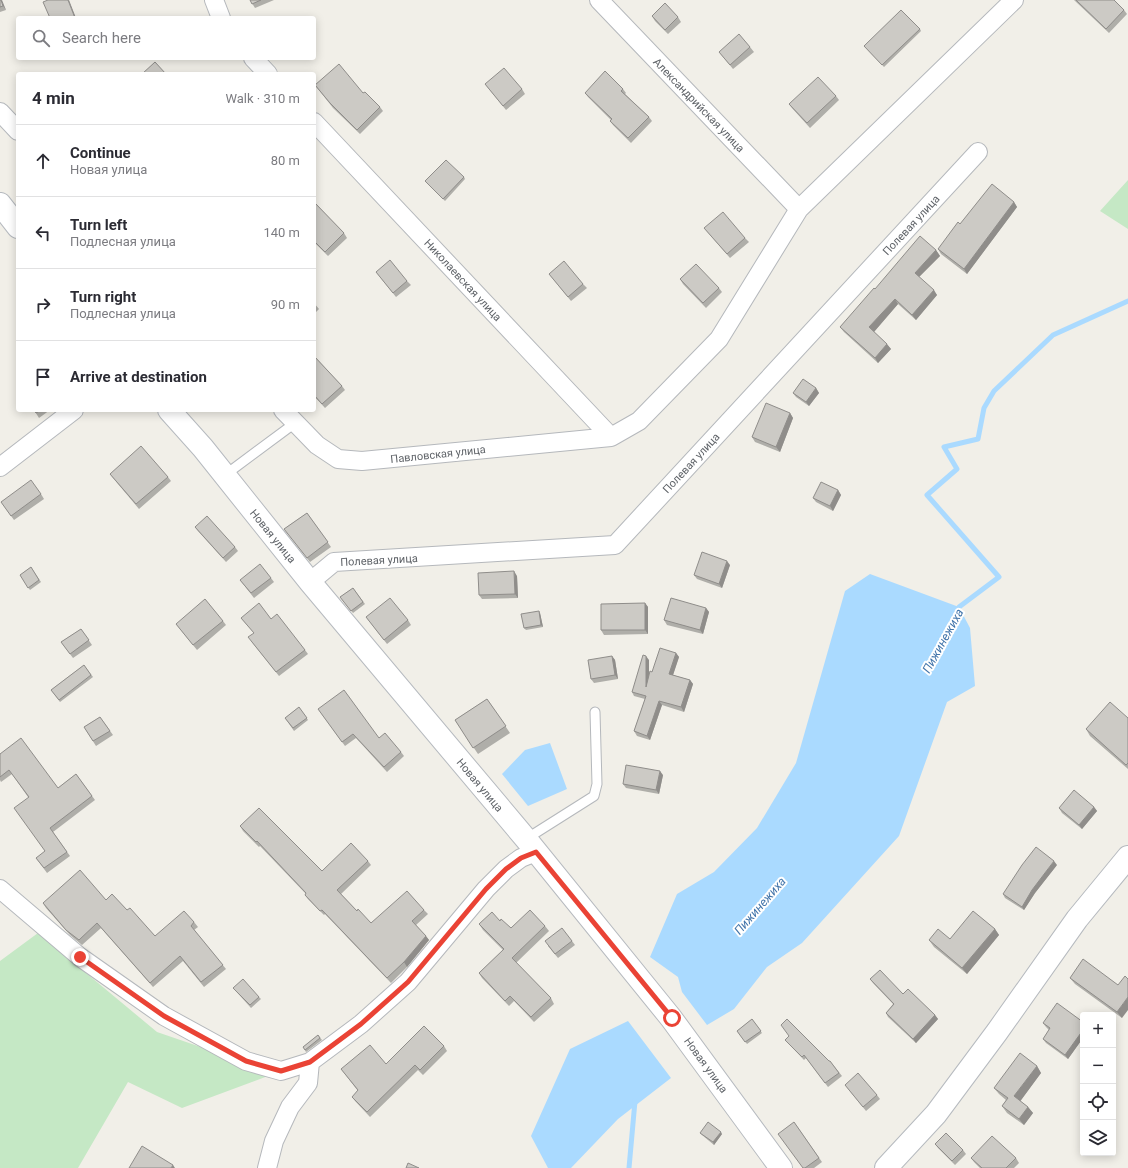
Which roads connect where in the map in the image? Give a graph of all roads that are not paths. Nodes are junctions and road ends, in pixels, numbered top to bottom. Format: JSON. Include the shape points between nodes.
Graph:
{"nodes":[{"id":1,"x":214,"y":0,"type":"edge"},
{"id":2,"x":599,"y":0,"type":"edge"},
{"id":3,"x":1014,"y":0,"type":"edge"},
{"id":4,"x":220,"y":16,"type":"edge"},
{"id":5,"x":255,"y":60,"type":"edge"},
{"id":6,"x":266,"y":72,"type":"edge"},
{"id":7,"x":0,"y":112,"type":"edge"},
{"id":8,"x":316,"y":124,"type":"edge"},
{"id":9,"x":16,"y":129,"type":"edge"},
{"id":10,"x":978,"y":152,"type":"dead end"},
{"id":11,"x":0,"y":204,"type":"edge"},
{"id":12,"x":799,"y":209,"type":"junction"},
{"id":13,"x":16,"y":224,"type":"edge"},
{"id":14,"x":71,"y":412,"type":"edge"},
{"id":15,"x":171,"y":412,"type":"edge"},
{"id":16,"x":285,"y":412,"type":"edge"},
{"id":17,"x":295,"y":423,"type":"junction"},
{"id":18,"x":611,"y":437,"type":"junction"},
{"id":19,"x":0,"y":467,"type":"edge"},
{"id":20,"x":225,"y":475,"type":"junction"},
{"id":21,"x":310,"y":582,"type":"junction"},
{"id":22,"x":595,"y":712,"type":"dead end"},
{"id":23,"x":531,"y":846,"type":"junction"},
{"id":24,"x":1128,"y":857,"type":"edge"},
{"id":25,"x":0,"y":889,"type":"edge"},
{"id":26,"x":310,"y":1062,"type":"junction"},
{"id":27,"x":267,"y":1168,"type":"edge"},
{"id":28,"x":781,"y":1168,"type":"edge"},
{"id":29,"x":886,"y":1168,"type":"edge"}],
"edges":[{"from":1,"to":4,"type":"street"},
{"from":2,"to":12,"type":"street","name":"Александрийская улица"},
{"from":3,"to":12,"type":"street"},
{"from":5,"to":6,"type":"street"},
{"from":7,"to":9,"type":"street"},
{"from":8,"to":18,"type":"street","name":"Николаевская улица"},
{"from":10,"to":21,"type":"street","name":"Полевая улица","via":[[615,545],[334,562]]},
{"from":11,"to":13,"type":"street"},
{"from":12,"to":18,"type":"street","via":[[719,339],[639,421]]},
{"from":14,"to":19,"type":"street"},
{"from":15,"to":20,"type":"street","name":"Новая улица"},
{"from":16,"to":17,"type":"street","name":"Павловская улица"},
{"from":17,"to":18,"type":"street","name":"Павловская улица","via":[[317,445],[338,458],[362,461]]},
{"from":17,"to":20,"type":"lane"},
{"from":20,"to":21,"type":"street","name":"Новая улица"},
{"from":21,"to":23,"type":"street","name":"Новая улица"},
{"from":22,"to":23,"type":"lane","via":[[598,784],[594,796]]},
{"from":23,"to":26,"type":"street","via":[[491,884],[408,982],[361,1024]]},
{"from":23,"to":28,"type":"street","name":"Новая улица","via":[[672,1018]]},
{"from":24,"to":29,"type":"street","via":[[1076,919],[936,1114]]},
{"from":25,"to":26,"type":"street","via":[[80,957],[164,1016],[246,1061],[281,1071]]},
{"from":26,"to":27,"type":"street","via":[[308,1083],[290,1107],[274,1141]]}]}
